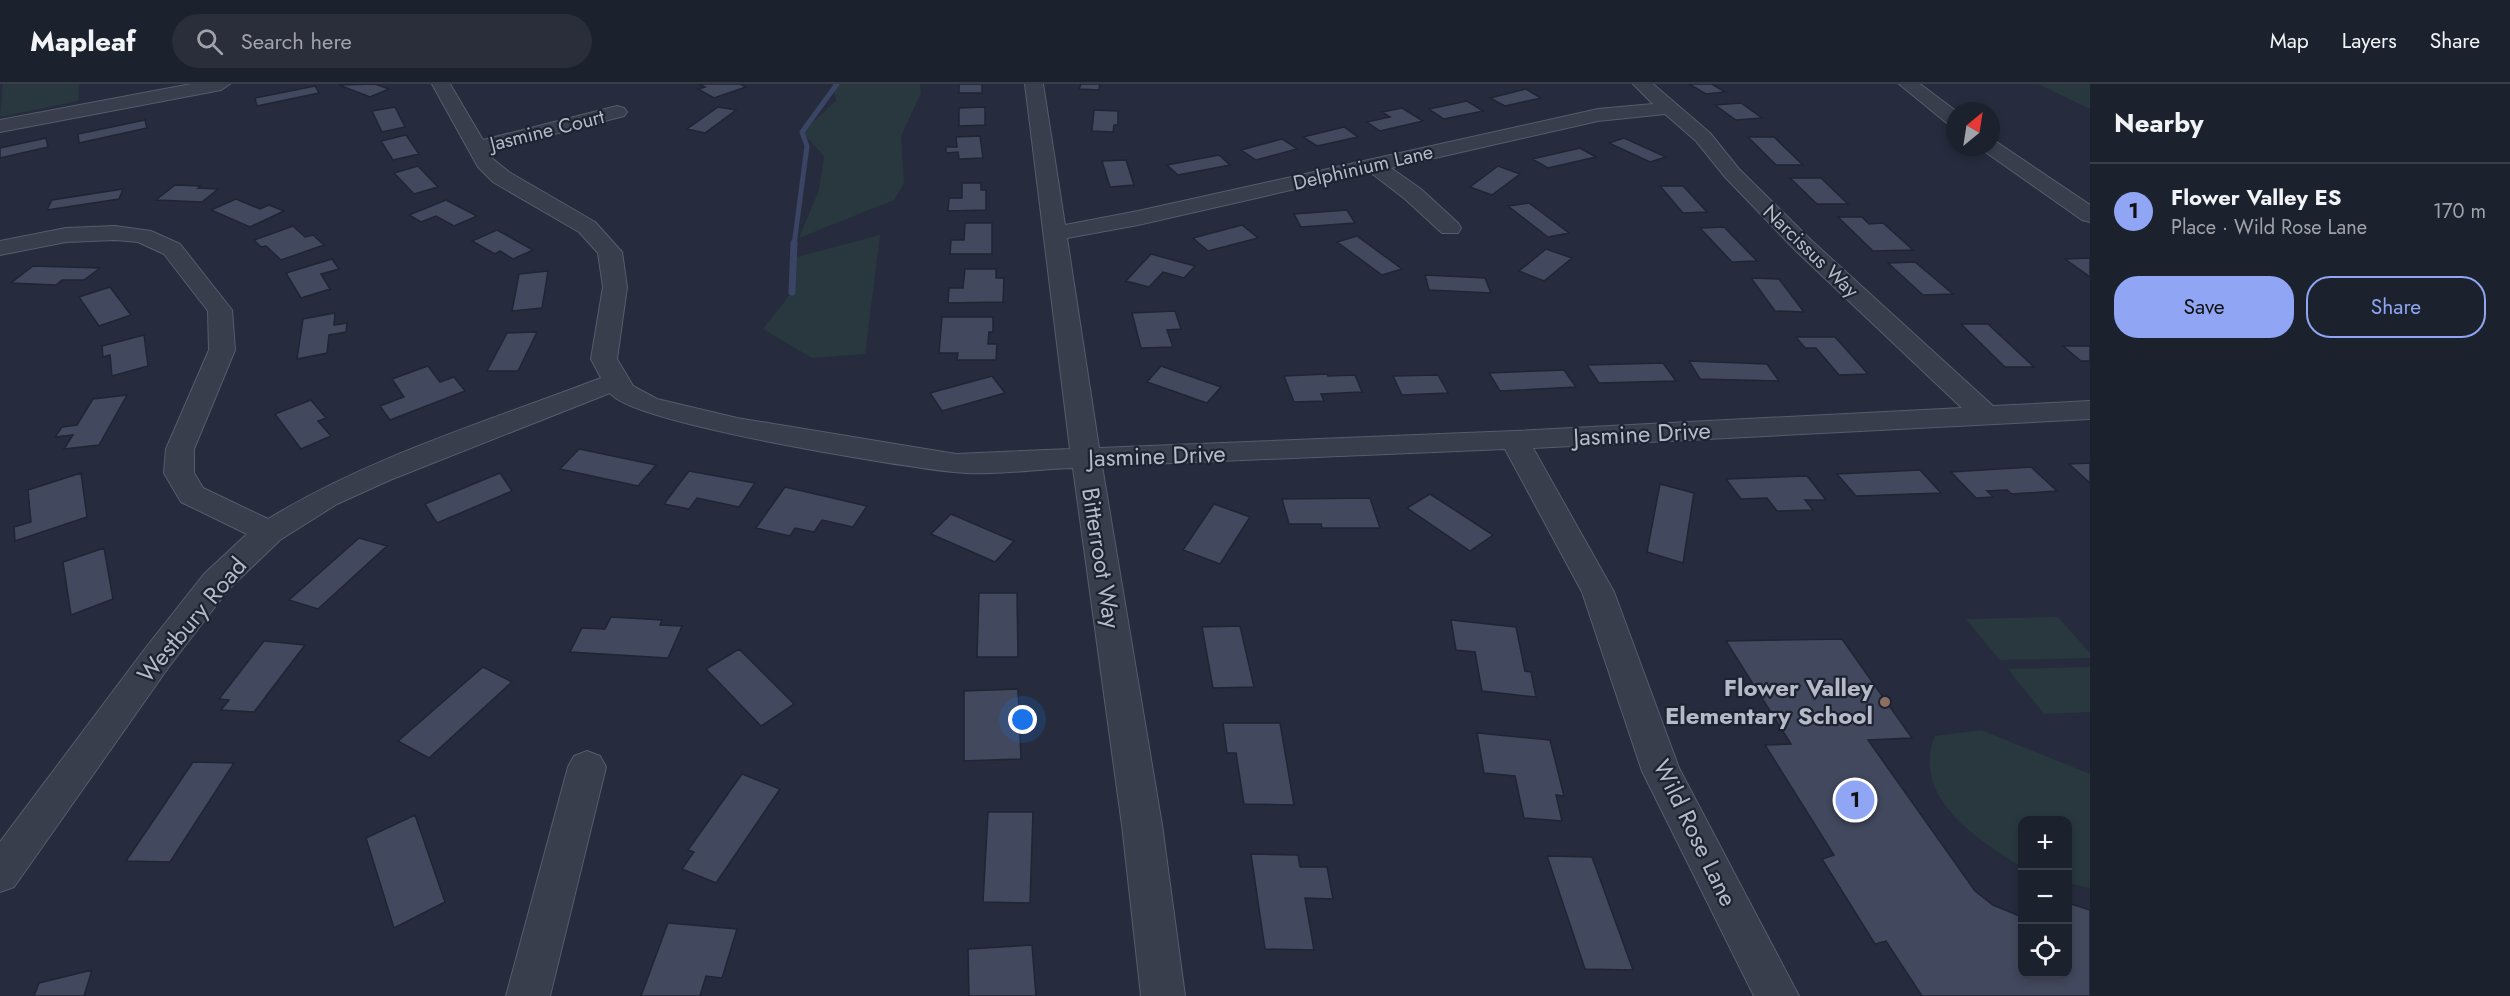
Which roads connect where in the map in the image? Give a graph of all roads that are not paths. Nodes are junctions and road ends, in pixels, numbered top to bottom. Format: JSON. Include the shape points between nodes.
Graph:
{"nodes":[{"id":1,"x":221,"y":84,"type":"edge"},
{"id":2,"x":441,"y":84,"type":"edge"},
{"id":3,"x":1034,"y":84,"type":"edge"},
{"id":4,"x":1642,"y":84,"type":"edge"},
{"id":5,"x":1908,"y":84,"type":"edge"},
{"id":6,"x":1671,"y":108,"type":"junction"},
{"id":7,"x":617,"y":112,"type":"dead end"},
{"id":8,"x":1946,"y":113,"type":"edge"},
{"id":9,"x":0,"y":126,"type":"edge"},
{"id":10,"x":477,"y":148,"type":"junction"},
{"id":11,"x":2000,"y":153,"type":"edge"},
{"id":12,"x":1374,"y":165,"type":"junction"},
{"id":13,"x":2090,"y":215,"type":"edge"},
{"id":14,"x":1450,"y":228,"type":"dead end"},
{"id":15,"x":1056,"y":233,"type":"junction"},
{"id":16,"x":0,"y":248,"type":"edge"},
{"id":17,"x":617,"y":381,"type":"junction"},
{"id":18,"x":2090,"y":411,"type":"edge"},
{"id":19,"x":1985,"y":414,"type":"junction"},
{"id":20,"x":1514,"y":440,"type":"junction"},
{"id":21,"x":1086,"y":459,"type":"junction"},
{"id":22,"x":269,"y":532,"type":"junction"},
{"id":23,"x":587,"y":767,"type":"dead end"},
{"id":24,"x":0,"y":874,"type":"edge"},
{"id":25,"x":528,"y":996,"type":"edge"},
{"id":26,"x":1163,"y":996,"type":"edge"},
{"id":27,"x":1777,"y":996,"type":"edge"}],
"edges":[{"from":1,"to":9,"type":"street"},
{"from":2,"to":10,"type":"street","name":"Jasmine Drive"},
{"from":3,"to":15,"type":"street","name":"Bitterroot Way"},
{"from":4,"to":6,"type":"street","name":"Narcissus Way"},
{"from":5,"to":8,"type":"street"},
{"from":6,"to":12,"type":"street","name":"Delphinium Lane","via":[[1598,115]]},
{"from":6,"to":19,"type":"street","name":"Narcissus Way","via":[[1804,246]]},
{"from":7,"to":10,"type":"street","name":"Jasmine Court"},
{"from":10,"to":17,"type":"street","name":"Jasmine Drive","via":[[485,164],[501,177],[587,227],[610,252],[615,287],[604,359]]},
{"from":11,"to":13,"type":"street"},
{"from":12,"to":14,"type":"street"},
{"from":12,"to":15,"type":"street","name":"Delphinium Lane"},
{"from":15,"to":21,"type":"street","name":"Bitterroot Way"},
{"from":16,"to":22,"type":"street","via":[[66,235],[115,233],[142,236],[172,249],[220,310],[222,340],[222,350],[180,449],[179,473],[192,495]]},
{"from":17,"to":21,"type":"street","name":"Jasmine Drive","via":[[622,391],[648,405],[737,428],[956,463]]},
{"from":17,"to":22,"type":"street","name":"Westbury Road","via":[[380,472],[326,497]]},
{"from":18,"to":19,"type":"street","name":"Jasmine Drive"},
{"from":19,"to":20,"type":"street","name":"Jasmine Drive"},
{"from":20,"to":21,"type":"street","name":"Jasmine Drive"},
{"from":20,"to":27,"type":"street","name":"Wild Rose Lane","via":[[1598,592],[1661,771]]},
{"from":21,"to":26,"type":"street","name":"Bitterroot Way","via":[[1142,825]]},
{"from":22,"to":24,"type":"street","name":"Westbury Road","via":[[216,582]]},
{"from":23,"to":25,"type":"street"}]}
